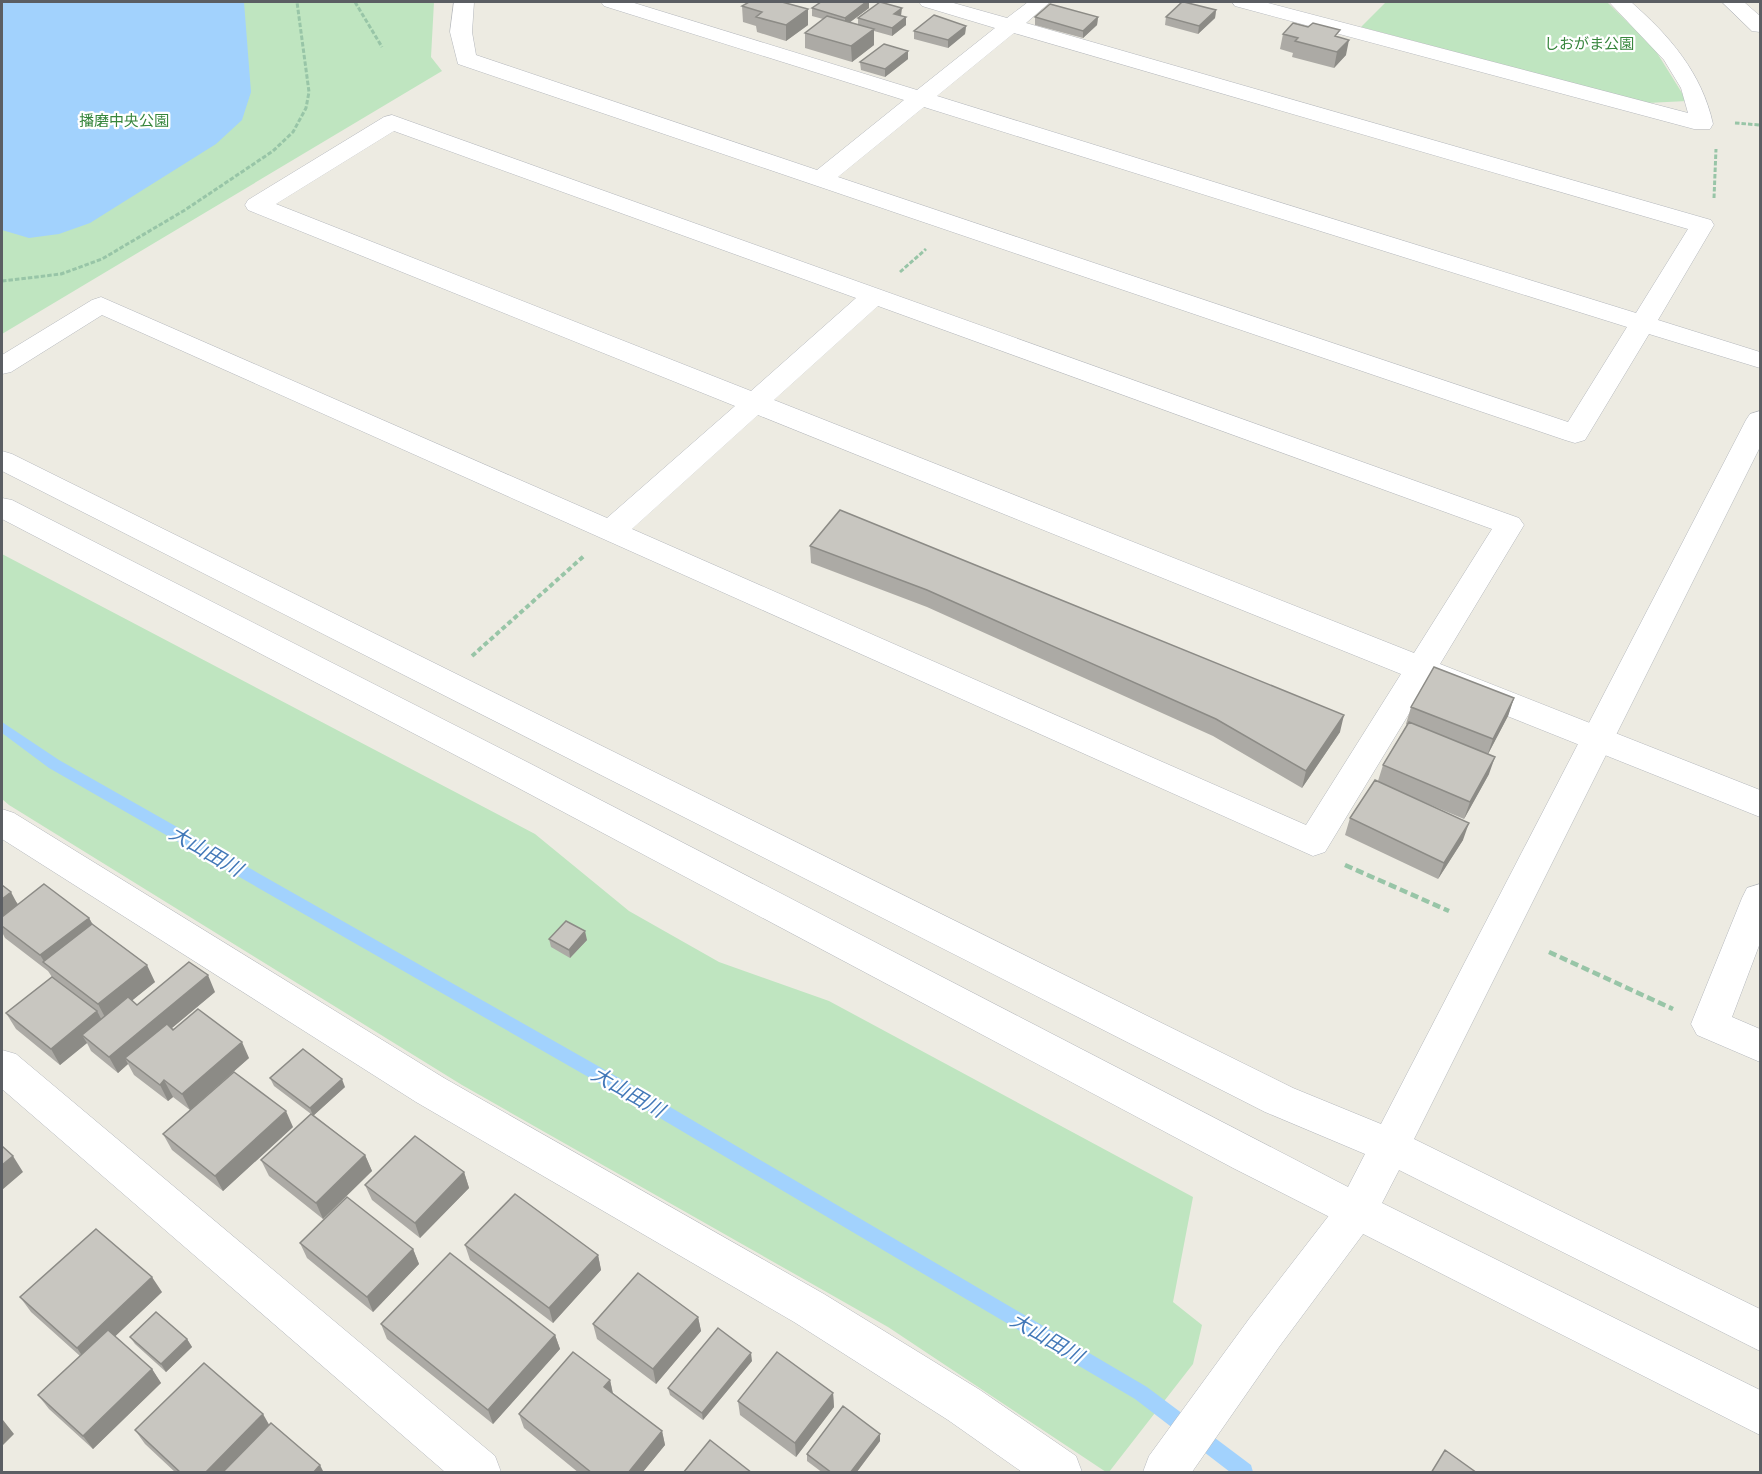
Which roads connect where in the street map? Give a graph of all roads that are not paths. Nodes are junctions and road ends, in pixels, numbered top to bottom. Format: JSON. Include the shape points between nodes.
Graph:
{"nodes":[{"id":1,"x":464,"y":2,"type":"edge"},
{"id":2,"x":611,"y":2,"type":"edge"},
{"id":3,"x":929,"y":2,"type":"edge"},
{"id":4,"x":1040,"y":2,"type":"edge"},
{"id":5,"x":1242,"y":2,"type":"edge"},
{"id":6,"x":1619,"y":2,"type":"edge"},
{"id":7,"x":1732,"y":2,"type":"edge"},
{"id":8,"x":1011,"y":25,"type":"junction"},
{"id":9,"x":1761,"y":26,"type":"edge"},
{"id":10,"x":920,"y":98,"type":"junction"},
{"id":11,"x":820,"y":179,"type":"junction"},
{"id":12,"x":874,"y":296,"type":"junction"},
{"id":13,"x":1644,"y":324,"type":"junction"},
{"id":14,"x":1761,"y":360,"type":"edge"},
{"id":15,"x":2,"y":366,"type":"edge"},
{"id":16,"x":755,"y":402,"type":"junction"},
{"id":17,"x":1761,"y":420,"type":"edge"},
{"id":18,"x":2,"y":460,"type":"edge"},
{"id":19,"x":2,"y":507,"type":"edge"},
{"id":20,"x":610,"y":532,"type":"junction"},
{"id":21,"x":1421,"y":667,"type":"junction"},
{"id":22,"x":1599,"y":739,"type":"junction"},
{"id":23,"x":1761,"y":804,"type":"edge"},
{"id":24,"x":2,"y":822,"type":"edge"},
{"id":25,"x":1761,"y":898,"type":"edge"},
{"id":26,"x":1761,"y":1046,"type":"edge"},
{"id":27,"x":2,"y":1066,"type":"edge"},
{"id":28,"x":1390,"y":1146,"type":"junction"},
{"id":29,"x":1358,"y":1209,"type":"junction"},
{"id":30,"x":1761,"y":1331,"type":"edge"},
{"id":31,"x":1761,"y":1413,"type":"edge"},
{"id":32,"x":479,"y":1473,"type":"edge"},
{"id":33,"x":1060,"y":1473,"type":"edge"},
{"id":34,"x":1165,"y":1473,"type":"edge"}],
"edges":[{"from":1,"to":11,"type":"street","via":[[461,32],[466,59]]},
{"from":2,"to":10,"type":"street"},
{"from":3,"to":8,"type":"street"},
{"from":4,"to":8,"type":"street"},
{"from":5,"to":6,"type":"street","via":[[1702,124],[1700,104],[1668,51]]},
{"from":7,"to":9,"type":"street"},
{"from":8,"to":10,"type":"street"},
{"from":8,"to":13,"type":"street","via":[[1702,225]]},
{"from":10,"to":11,"type":"street"},
{"from":10,"to":13,"type":"street"},
{"from":11,"to":13,"type":"street","via":[[1575,434]]},
{"from":12,"to":16,"type":"street"},
{"from":12,"to":16,"type":"street","via":[[392,122],[257,205]]},
{"from":12,"to":21,"type":"street","via":[[1509,525]]},
{"from":13,"to":14,"type":"street"},
{"from":15,"to":20,"type":"street","via":[[101,305]]},
{"from":16,"to":20,"type":"street"},
{"from":16,"to":21,"type":"street"},
{"from":17,"to":22,"type":"street"},
{"from":18,"to":28,"type":"street","via":[[1269,1095]]},
{"from":19,"to":29,"type":"street","via":[[1247,1156]]},
{"from":20,"to":21,"type":"street","via":[[1313,843]]},
{"from":21,"to":22,"type":"street"},
{"from":22,"to":23,"type":"street"},
{"from":22,"to":28,"type":"street"},
{"from":24,"to":33,"type":"street","via":[[430,1090],[809,1308],[964,1405]]},
{"from":25,"to":26,"type":"street","via":[[1710,1024]]},
{"from":27,"to":32,"type":"street"},
{"from":28,"to":29,"type":"street"},
{"from":28,"to":30,"type":"street"},
{"from":29,"to":31,"type":"street"},
{"from":29,"to":34,"type":"street"}]}
